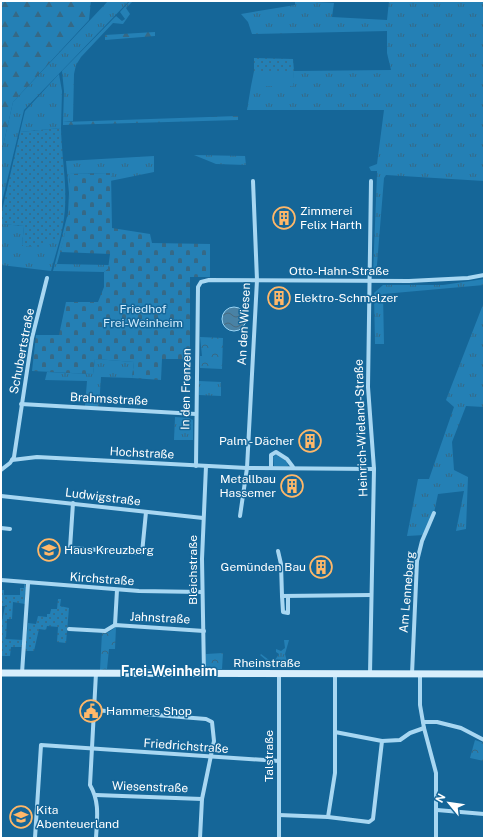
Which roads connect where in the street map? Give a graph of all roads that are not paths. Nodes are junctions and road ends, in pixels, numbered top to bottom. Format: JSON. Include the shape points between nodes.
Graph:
{"nodes":[{"id":1,"x":253,"y":181,"type":"dead end"},
{"id":2,"x":371,"y":181,"type":"dead end"},
{"id":3,"x":484,"y":274,"type":"edge"},
{"id":4,"x":47,"y":278,"type":"dead end"},
{"id":5,"x":257,"y":280,"type":"junction"},
{"id":6,"x":370,"y":281,"type":"junction"},
{"id":7,"x":198,"y":288,"type":"joint"},
{"id":8,"x":22,"y":404,"type":"junction"},
{"id":9,"x":196,"y":414,"type":"junction"},
{"id":10,"x":12,"y":460,"type":"junction"},
{"id":11,"x":196,"y":466,"type":"junction"},
{"id":12,"x":206,"y":466,"type":"junction"},
{"id":13,"x":293,"y":467,"type":"junction"},
{"id":14,"x":246,"y":468,"type":"junction"},
{"id":15,"x":271,"y":468,"type":"junction"},
{"id":16,"x":374,"y":469,"type":"junction"},
{"id":17,"x":1,"y":470,"type":"edge"},
{"id":18,"x":1,"y":496,"type":"edge"},
{"id":19,"x":73,"y":503,"type":"junction"},
{"id":20,"x":146,"y":512,"type":"junction"},
{"id":21,"x":434,"y":513,"type":"dead end"},
{"id":22,"x":240,"y":516,"type":"dead end"},
{"id":23,"x":203,"y":518,"type":"junction"},
{"id":24,"x":1,"y":528,"type":"edge"},
{"id":25,"x":10,"y":530,"type":"dead end"},
{"id":26,"x":278,"y":551,"type":"dead end"},
{"id":27,"x":1,"y":580,"type":"edge"},
{"id":28,"x":28,"y":584,"type":"junction"},
{"id":29,"x":117,"y":590,"type":"junction"},
{"id":30,"x":202,"y":592,"type":"junction"},
{"id":31,"x":371,"y":595,"type":"junction"},
{"id":32,"x":282,"y":596,"type":"junction"},
{"id":33,"x":288,"y":596,"type":"junction"},
{"id":34,"x":115,"y":625,"type":"junction"},
{"id":35,"x":69,"y":629,"type":"dead end"},
{"id":36,"x":204,"y":631,"type":"junction"},
{"id":37,"x":1,"y":673,"type":"edge"},
{"id":38,"x":22,"y":673,"type":"junction"},
{"id":39,"x":96,"y":673,"type":"junction"},
{"id":40,"x":204,"y":673,"type":"junction"},
{"id":41,"x":279,"y":674,"type":"junction"},
{"id":42,"x":335,"y":674,"type":"junction"},
{"id":43,"x":370,"y":674,"type":"junction"},
{"id":44,"x":412,"y":674,"type":"junction"},
{"id":45,"x":484,"y":674,"type":"edge"},
{"id":46,"x":420,"y":675,"type":"junction"},
{"id":47,"x":94,"y":710,"type":"junction"},
{"id":48,"x":423,"y":722,"type":"junction"},
{"id":49,"x":424,"y":728,"type":"junction"},
{"id":50,"x":335,"y":732,"type":"junction"},
{"id":51,"x":484,"y":740,"type":"edge"},
{"id":52,"x":382,"y":741,"type":"junction"},
{"id":53,"x":92,"y":749,"type":"junction"},
{"id":54,"x":210,"y":757,"type":"junction"},
{"id":55,"x":279,"y":761,"type":"junction"},
{"id":56,"x":96,"y":795,"type":"junction"},
{"id":57,"x":202,"y":799,"type":"junction"},
{"id":58,"x":437,"y":810,"type":"junction"},
{"id":59,"x":484,"y":814,"type":"edge"},
{"id":60,"x":279,"y":815,"type":"junction"},
{"id":61,"x":328,"y":817,"type":"junction"},
{"id":62,"x":35,"y":838,"type":"edge"},
{"id":63,"x":96,"y":838,"type":"edge"},
{"id":64,"x":200,"y":838,"type":"edge"},
{"id":65,"x":279,"y":838,"type":"edge"},
{"id":66,"x":436,"y":838,"type":"edge"}],
"edges":[{"from":1,"to":5,"type":"street","name":"An den Wiesen"},
{"from":2,"to":6,"type":"street","name":"Heinrich-Wieland-Straße"},
{"from":3,"to":6,"type":"street","name":"Otto-Hahn-Straße","via":[[436,280]]},
{"from":4,"to":8,"type":"street","name":"Schubertstraße","via":[[32,338]]},
{"from":5,"to":6,"type":"street","name":"Otto-Hahn-Straße"},
{"from":5,"to":7,"type":"street","name":"Otto-Hahn-Straße","via":[[204,280]]},
{"from":5,"to":14,"type":"street","name":"An den Wiesen"},
{"from":6,"to":16,"type":"street","name":"Heinrich-Wieland-Straße","via":[[368,387]]},
{"from":7,"to":9,"type":"street","name":"In den Frenzen"},
{"from":8,"to":9,"type":"street","name":"Brahmsstraße"},
{"from":8,"to":10,"type":"street","name":"Schubertstraße"},
{"from":9,"to":11,"type":"street","name":"In den Frenzen"},
{"from":10,"to":11,"type":"street","name":"Hochstraße","via":[[37,457]]},
{"from":10,"to":17,"type":"street"},
{"from":11,"to":12,"type":"street","name":"Hochstraße"},
{"from":12,"to":14,"type":"street","name":"Hochstraße"},
{"from":12,"to":23,"type":"street","name":"Bleichstraße"},
{"from":13,"to":15,"type":"street","name":"Hochstraße"},
{"from":13,"to":15,"type":"street","via":[[288,459],[276,452],[271,455]]},
{"from":13,"to":16,"type":"street","name":"Hochstraße"},
{"from":14,"to":15,"type":"street","name":"Hochstraße"},
{"from":14,"to":22,"type":"street","name":"An den Wiesen"},
{"from":16,"to":31,"type":"street","name":"Heinrich-Wieland-Straße"},
{"from":18,"to":19,"type":"street","name":"Ludwigstraße"},
{"from":19,"to":20,"type":"street","name":"Ludwigstraße"},
{"from":19,"to":20,"type":"street","via":[[70,548],[142,554]]},
{"from":20,"to":23,"type":"street","name":"Ludwigstraße"},
{"from":21,"to":44,"type":"street","name":"Am Lenneberg","via":[[417,561]]},
{"from":23,"to":30,"type":"street","name":"Bleichstraße"},
{"from":24,"to":25,"type":"street"},
{"from":26,"to":32,"type":"street","via":[[282,564]]},
{"from":27,"to":28,"type":"street","name":"Kirchstraße"},
{"from":28,"to":29,"type":"street","name":"Kirchstraße"},
{"from":28,"to":38,"type":"street"},
{"from":29,"to":30,"type":"street","name":"Kirchstraße"},
{"from":29,"to":34,"type":"street","name":"Jahnstraße"},
{"from":30,"to":36,"type":"street","name":"Bleichstraße"},
{"from":31,"to":33,"type":"street"},
{"from":31,"to":43,"type":"street","name":"Heinrich-Wieland-Straße"},
{"from":32,"to":33,"type":"street"},
{"from":32,"to":33,"type":"street","via":[[283,612],[288,613]]},
{"from":34,"to":35,"type":"street","name":"Jahnstraße","via":[[105,631]]},
{"from":34,"to":36,"type":"street","name":"Jahnstraße"},
{"from":36,"to":40,"type":"street","name":"Bleichstraße"},
{"from":37,"to":38,"type":"street","name":"Rheinstraße"},
{"from":38,"to":39,"type":"street","name":"Rheinstraße"},
{"from":39,"to":40,"type":"street","name":"Rheinstraße"},
{"from":39,"to":47,"type":"street"},
{"from":40,"to":41,"type":"street","name":"Rheinstraße"},
{"from":41,"to":42,"type":"street","name":"Rheinstraße"},
{"from":41,"to":55,"type":"street","name":"Talstraße"},
{"from":42,"to":43,"type":"street","name":"Rheinstraße"},
{"from":42,"to":50,"type":"street"},
{"from":43,"to":44,"type":"street","name":"Rheinstraße"},
{"from":44,"to":46,"type":"street","name":"Rheinstraße"},
{"from":45,"to":46,"type":"street","name":"Rheinstraße"},
{"from":46,"to":48,"type":"street"},
{"from":47,"to":53,"type":"street"},
{"from":47,"to":54,"type":"street","via":[[206,719],[214,726]]},
{"from":48,"to":49,"type":"street"},
{"from":48,"to":51,"type":"street","via":[[437,722],[461,728]]},
{"from":49,"to":52,"type":"street","via":[[400,740]]},
{"from":49,"to":58,"type":"street","via":[[436,773]]},
{"from":50,"to":52,"type":"street"},
{"from":50,"to":61,"type":"street","via":[[334,780]]},
{"from":52,"to":61,"type":"street","via":[[373,819],[369,822]]},
{"from":53,"to":54,"type":"street","name":"Friedrichstraße"},
{"from":53,"to":56,"type":"street","via":[[90,785]]},
{"from":53,"to":62,"type":"street","name":"Friedrichstraße","via":[[41,745]]},
{"from":54,"to":55,"type":"street","name":"Friedrichstraße"},
{"from":54,"to":57,"type":"street"},
{"from":55,"to":60,"type":"street","name":"Talstraße"},
{"from":56,"to":57,"type":"street","name":"Wiesenstraße"},
{"from":56,"to":63,"type":"street"},
{"from":57,"to":64,"type":"street"},
{"from":58,"to":59,"type":"street"},
{"from":58,"to":66,"type":"street"},
{"from":60,"to":61,"type":"street"},
{"from":60,"to":65,"type":"street","name":"Talstraße"}]}
